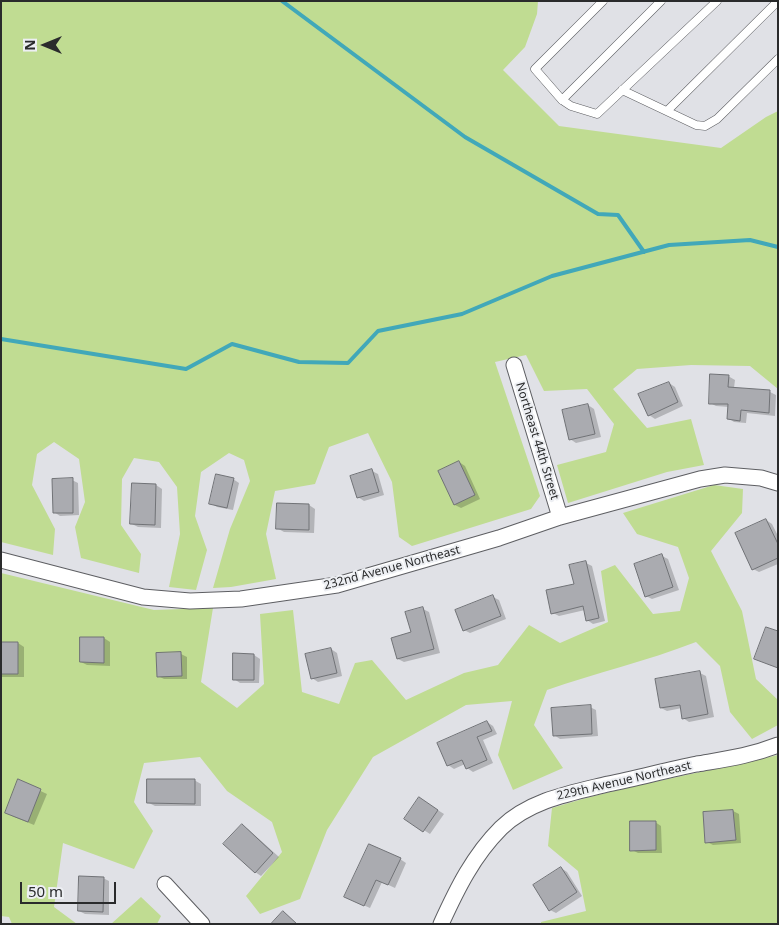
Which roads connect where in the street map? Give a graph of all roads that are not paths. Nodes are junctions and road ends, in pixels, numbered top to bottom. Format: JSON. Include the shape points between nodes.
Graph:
{"nodes":[{"id":1,"x":603,"y":1,"type":"edge"},
{"id":2,"x":660,"y":1,"type":"edge"},
{"id":3,"x":717,"y":1,"type":"edge"},
{"id":4,"x":778,"y":1,"type":"edge"},
{"id":5,"x":778,"y":59,"type":"edge"},
{"id":6,"x":622,"y":90,"type":"junction"},
{"id":7,"x":562,"y":100,"type":"junction"},
{"id":8,"x":667,"y":112,"type":"junction"},
{"id":9,"x":514,"y":365,"type":"dead end"},
{"id":10,"x":778,"y":483,"type":"edge"},
{"id":11,"x":560,"y":517,"type":"junction"},
{"id":12,"x":1,"y":560,"type":"edge"},
{"id":13,"x":778,"y":745,"type":"edge"},
{"id":14,"x":165,"y":884,"type":"dead end"},
{"id":15,"x":202,"y":924,"type":"edge"},
{"id":16,"x":441,"y":924,"type":"edge"}],
"edges":[{"from":1,"to":7,"type":"lane","via":[[535,69]]},
{"from":2,"to":7,"type":"lane"},
{"from":3,"to":6,"type":"lane"},
{"from":4,"to":8,"type":"lane"},
{"from":5,"to":8,"type":"lane","via":[[711,124],[699,126]]},
{"from":6,"to":7,"type":"lane","via":[[596,114]]},
{"from":6,"to":8,"type":"lane"},
{"from":9,"to":11,"type":"street","name":"Northeast 44th Street"},
{"from":10,"to":11,"type":"street","name":"232nd Avenue Northeast","via":[[725,475]]},
{"from":11,"to":12,"type":"street","name":"232nd Avenue Northeast","via":[[337,585],[241,599],[190,601],[143,597]]},
{"from":13,"to":16,"type":"street","name":"229th Avenue Northeast","via":[[754,754],[555,796],[525,811],[502,826],[485,846],[459,885]]},
{"from":14,"to":15,"type":"street"}]}
